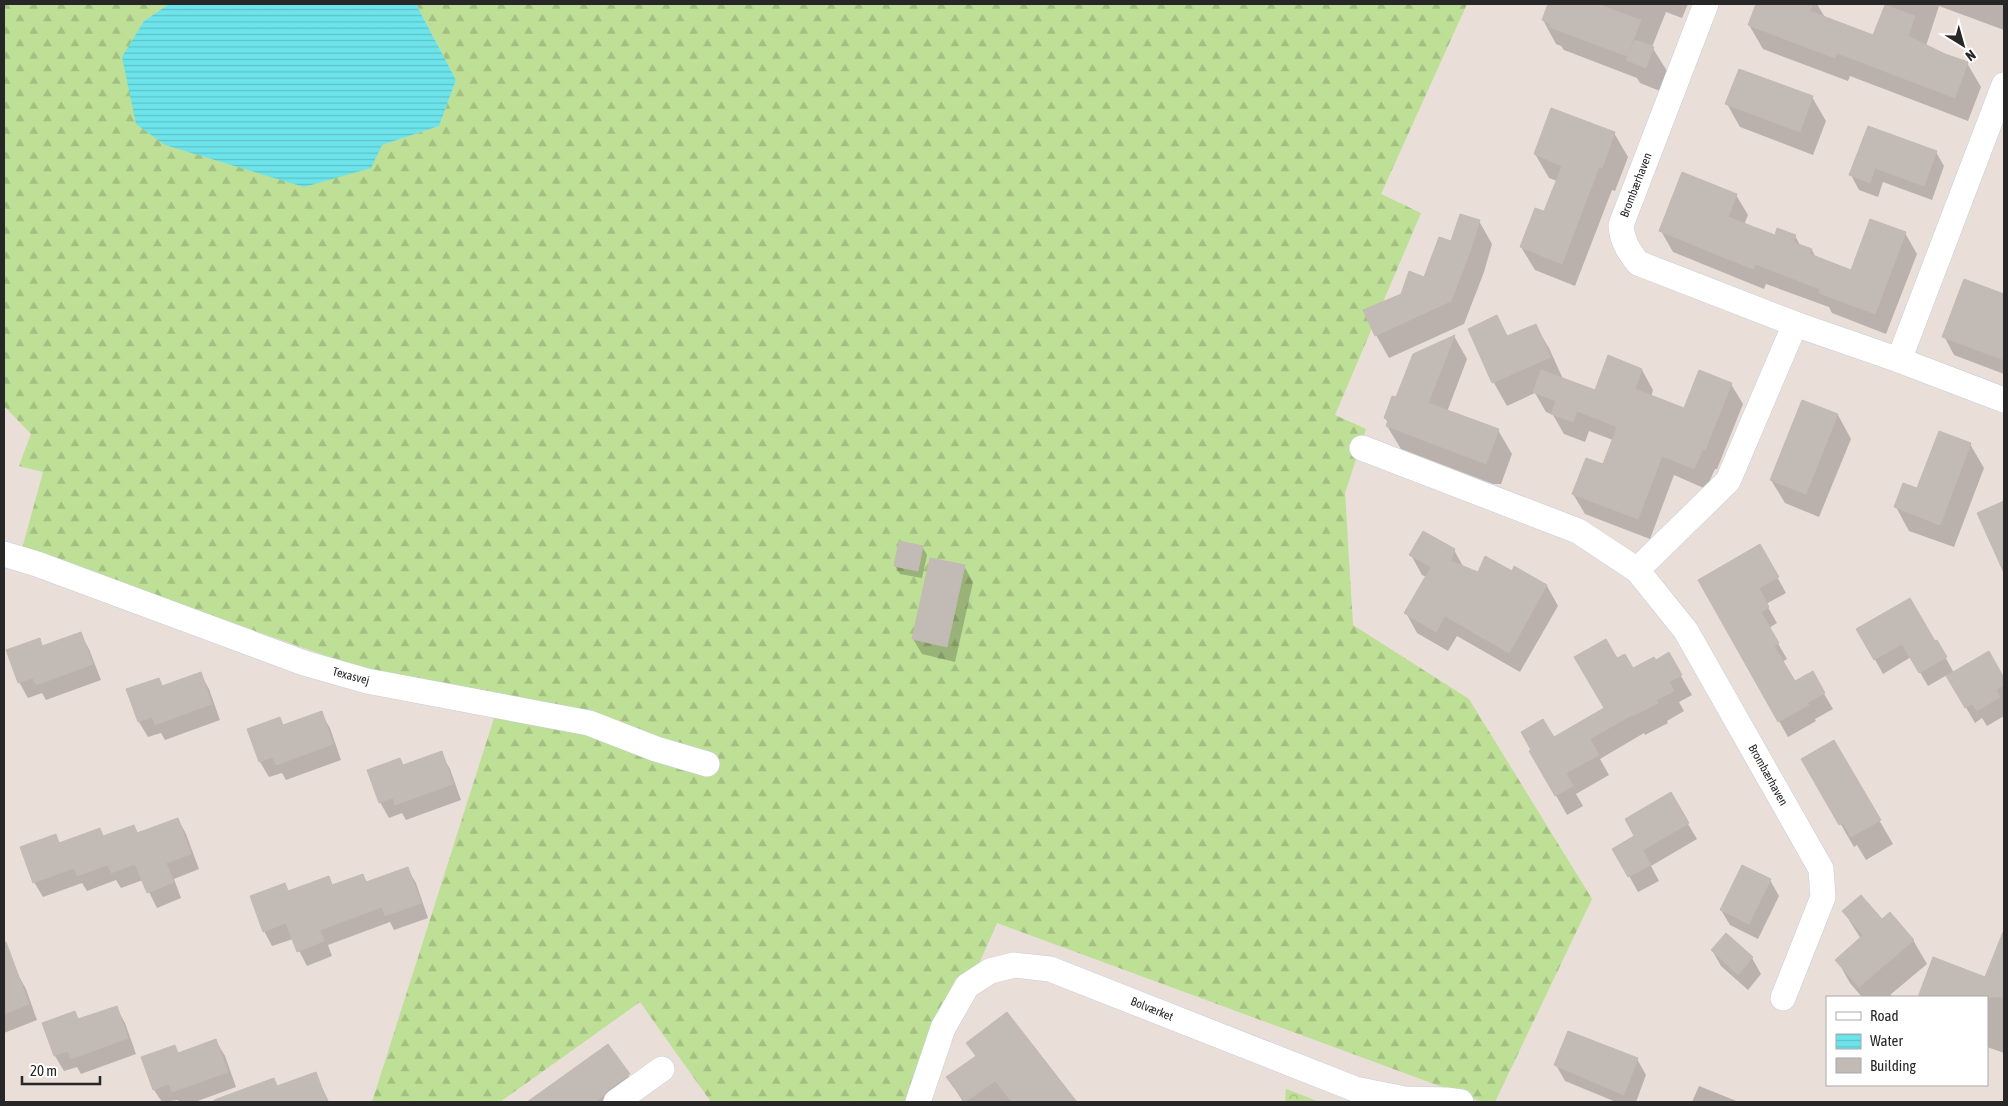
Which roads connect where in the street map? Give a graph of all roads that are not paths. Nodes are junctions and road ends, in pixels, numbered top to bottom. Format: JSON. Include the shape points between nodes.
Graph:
{"nodes":[{"id":1,"x":1706,"y":4,"type":"edge"},
{"id":2,"x":2004,"y":85,"type":"edge"},
{"id":3,"x":1795,"y":324,"type":"junction"},
{"id":4,"x":1899,"y":360,"type":"junction"},
{"id":5,"x":2004,"y":400,"type":"edge"},
{"id":6,"x":1362,"y":448,"type":"dead end"},
{"id":7,"x":4,"y":554,"type":"edge"},
{"id":8,"x":1637,"y":570,"type":"junction"},
{"id":9,"x":706,"y":764,"type":"dead end"},
{"id":10,"x":1782,"y":998,"type":"dead end"},
{"id":11,"x":662,"y":1069,"type":"dead end"},
{"id":12,"x":616,"y":1102,"type":"edge"},
{"id":13,"x":918,"y":1102,"type":"edge"},
{"id":14,"x":1461,"y":1102,"type":"edge"}],
"edges":[{"from":1,"to":3,"type":"street","name":"Brombærhaven","via":[[1621,225],[1622,237],[1627,250],[1638,263]]},
{"from":2,"to":4,"type":"street"},
{"from":3,"to":4,"type":"street","name":"Brombærhaven"},
{"from":3,"to":8,"type":"street","via":[[1728,481]]},
{"from":4,"to":5,"type":"street","name":"Brombærhaven"},
{"from":6,"to":8,"type":"street","name":"Brombærhaven","via":[[1578,532]]},
{"from":7,"to":9,"type":"street","name":"Texasvej","via":[[304,664],[367,681],[589,723]]},
{"from":8,"to":10,"type":"street","name":"Brombærhaven","via":[[1686,631],[1821,869],[1823,897]]},
{"from":11,"to":12,"type":"street"},
{"from":13,"to":14,"type":"street","name":"Bolværket","via":[[943,1028],[967,986],[990,972],[1014,965],[1050,969],[1356,1089],[1405,1099]]}]}
